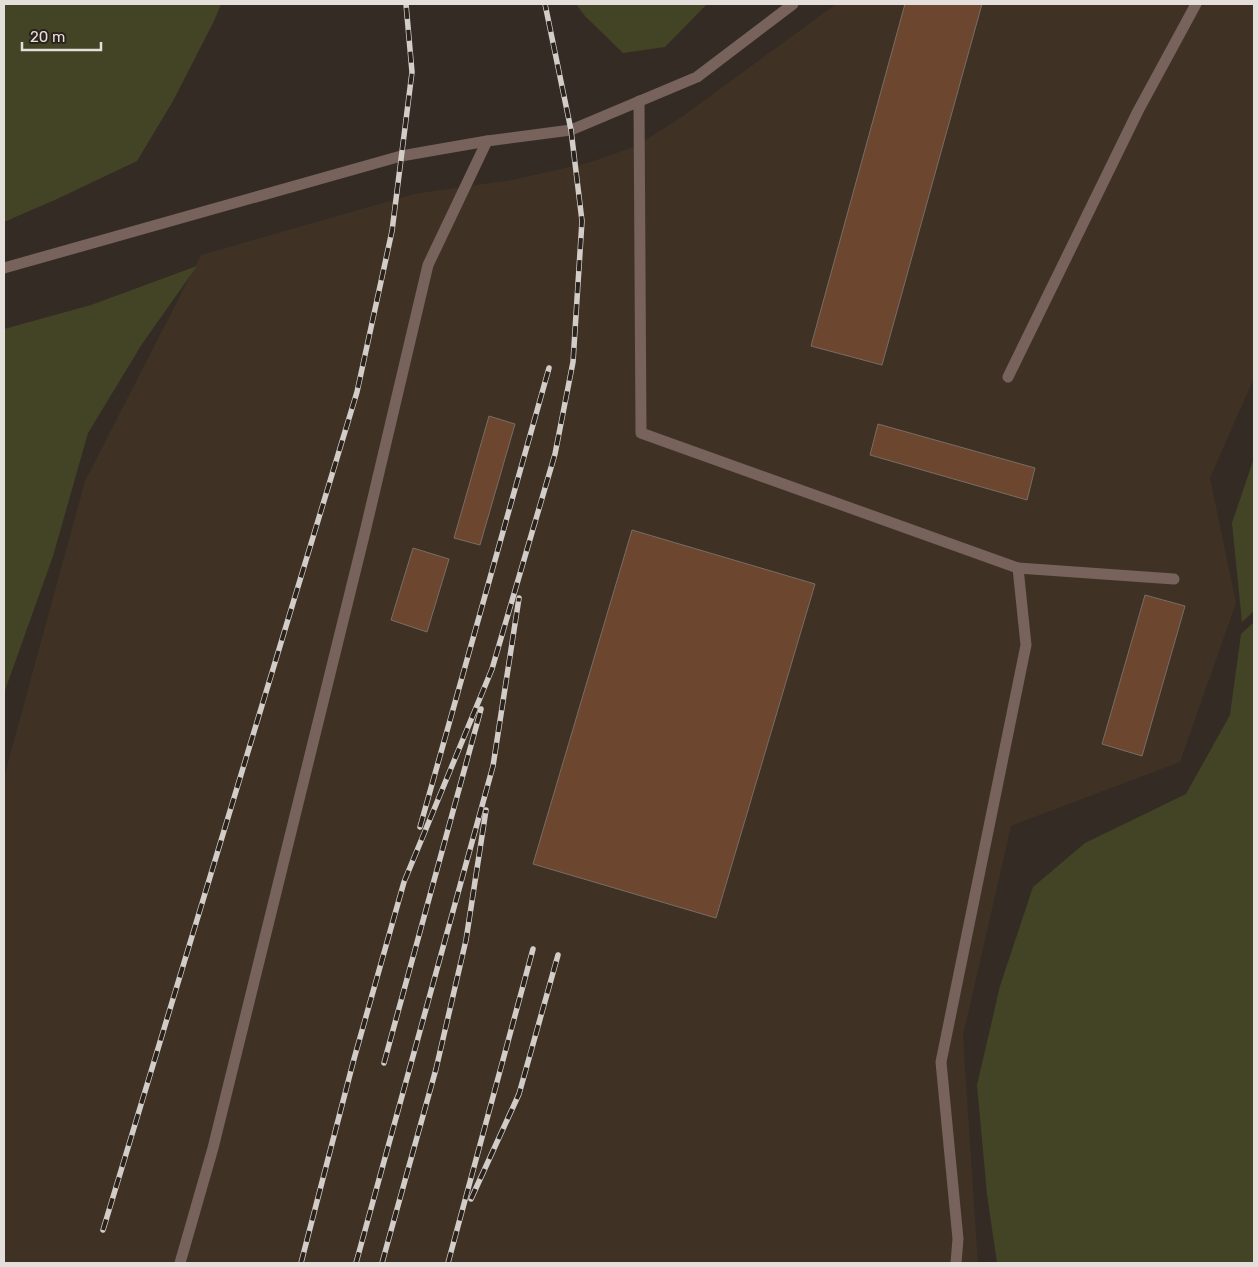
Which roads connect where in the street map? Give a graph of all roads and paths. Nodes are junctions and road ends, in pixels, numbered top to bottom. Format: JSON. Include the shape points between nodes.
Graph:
{"nodes":[{"id":1,"x":793,"y":4,"type":"edge"},
{"id":2,"x":1196,"y":4,"type":"edge"},
{"id":3,"x":640,"y":101,"type":"junction"},
{"id":4,"x":487,"y":141,"type":"junction"},
{"id":5,"x":4,"y":268,"type":"edge"},
{"id":6,"x":1008,"y":377,"type":"dead end"},
{"id":7,"x":1018,"y":568,"type":"junction"},
{"id":8,"x":1174,"y":579,"type":"dead end"},
{"id":9,"x":180,"y":1263,"type":"edge"},
{"id":10,"x":956,"y":1263,"type":"edge"}],
"edges":[{"from":1,"to":3,"type":"lane","via":[[698,77]]},
{"from":2,"to":6,"type":"lane","via":[[1138,111]]},
{"from":3,"to":4,"type":"lane","via":[[570,130]]},
{"from":3,"to":7,"type":"lane","via":[[641,433]]},
{"from":4,"to":5,"type":"lane","via":[[401,156]]},
{"from":4,"to":9,"type":"lane","via":[[428,265],[230,1081]]},
{"from":7,"to":8,"type":"lane"},
{"from":7,"to":10,"type":"lane","via":[[1026,645],[941,1062],[958,1239]]}]}
